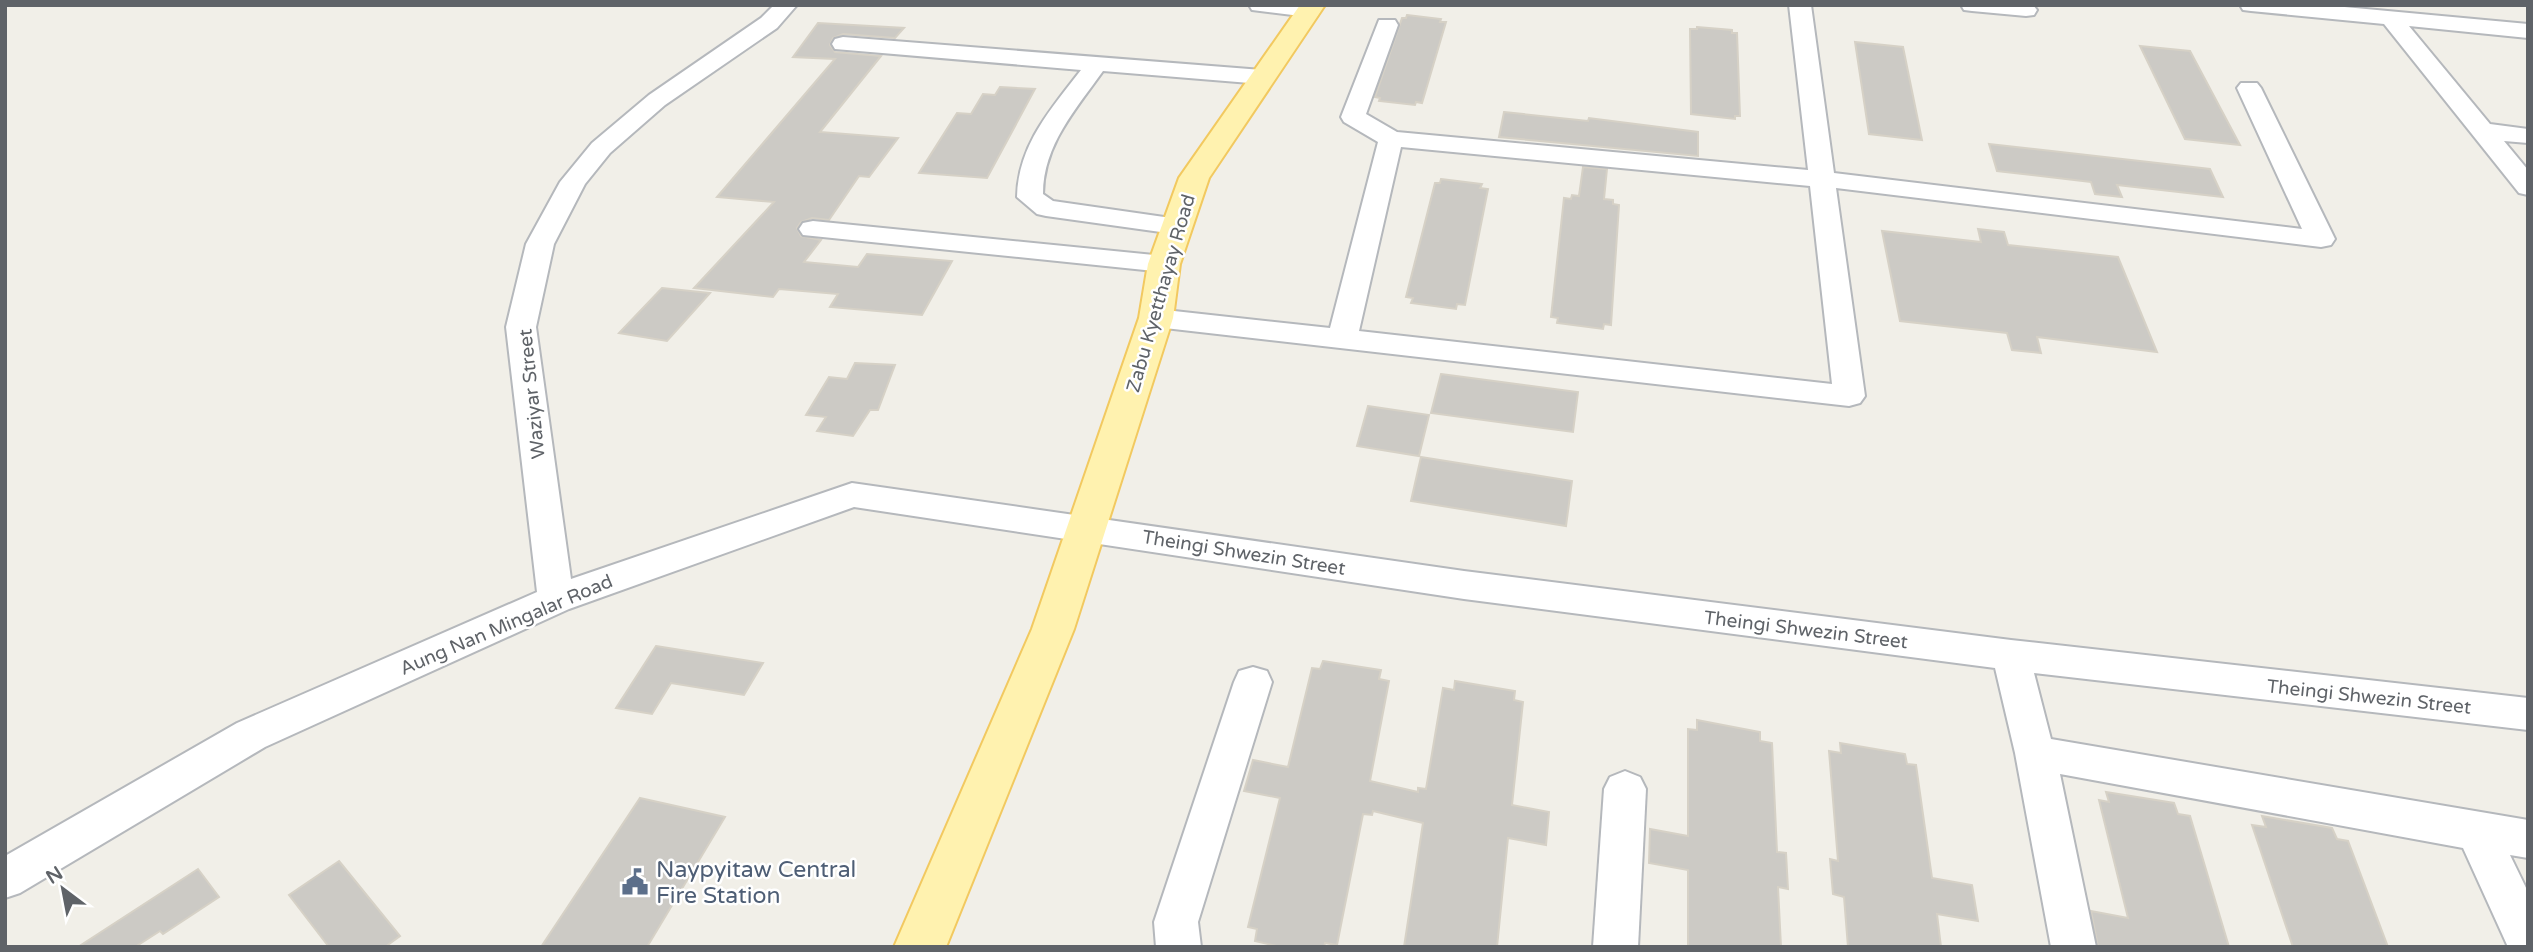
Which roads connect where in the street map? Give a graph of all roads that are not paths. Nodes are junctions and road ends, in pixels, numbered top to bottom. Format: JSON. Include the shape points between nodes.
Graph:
{"nodes":[{"id":1,"x":786,"y":5,"type":"edge"},
{"id":2,"x":1260,"y":5,"type":"edge"},
{"id":3,"x":1800,"y":5,"type":"edge"},
{"id":4,"x":1972,"y":5,"type":"edge"},
{"id":5,"x":2251,"y":5,"type":"edge"},
{"id":6,"x":1311,"y":8,"type":"edge"},
{"id":7,"x":2026,"y":10,"type":"dead end"},
{"id":8,"x":2392,"y":20,"type":"junction"},
{"id":9,"x":1387,"y":25,"type":"dead end"},
{"id":10,"x":2528,"y":31,"type":"edge"},
{"id":11,"x":843,"y":44,"type":"dead end"},
{"id":12,"x":1097,"y":64,"type":"junction"},
{"id":13,"x":1262,"y":77,"type":"junction"},
{"id":14,"x":2249,"y":88,"type":"dead end"},
{"id":15,"x":2483,"y":131,"type":"junction"},
{"id":16,"x":2528,"y":136,"type":"edge"},
{"id":17,"x":1391,"y":139,"type":"junction"},
{"id":18,"x":1822,"y":179,"type":"junction"},
{"id":19,"x":2528,"y":187,"type":"edge"},
{"id":20,"x":1175,"y":226,"type":"junction"},
{"id":21,"x":813,"y":229,"type":"dead end"},
{"id":22,"x":1164,"y":264,"type":"junction"},
{"id":23,"x":1156,"y":318,"type":"junction"},
{"id":24,"x":1342,"y":339,"type":"junction"},
{"id":25,"x":1086,"y":528,"type":"junction"},
{"id":26,"x":556,"y":599,"type":"junction"},
{"id":27,"x":2011,"y":655,"type":"junction"},
{"id":28,"x":1253,"y":682,"type":"dead end"},
{"id":29,"x":2528,"y":713,"type":"edge"},
{"id":30,"x":2035,"y":753,"type":"junction"},
{"id":31,"x":1625,"y":789,"type":"dead end"},
{"id":32,"x":2477,"y":832,"type":"junction"},
{"id":33,"x":2528,"y":839,"type":"edge"},
{"id":34,"x":5,"y":879,"type":"edge"},
{"id":35,"x":2528,"y":940,"type":"edge"},
{"id":36,"x":920,"y":947,"type":"edge"},
{"id":37,"x":1179,"y":947,"type":"edge"},
{"id":38,"x":1615,"y":947,"type":"edge"},
{"id":39,"x":2074,"y":947,"type":"edge"}],
"edges":[{"from":1,"to":26,"type":"street","name":"Waziyar Street","via":[[769,23],[657,100],[601,148],[573,182],[540,244],[521,327]]},
{"from":2,"to":6,"type":"street"},
{"from":3,"to":18,"type":"street"},
{"from":4,"to":7,"type":"street"},
{"from":5,"to":8,"type":"street"},
{"from":6,"to":13,"type":"main road","name":"Zabu Kyetthayay Road"},
{"from":8,"to":10,"type":"street"},
{"from":8,"to":15,"type":"street"},
{"from":9,"to":17,"type":"street","via":[[1353,117]]},
{"from":11,"to":12,"type":"street"},
{"from":12,"to":13,"type":"street"},
{"from":12,"to":20,"type":"street","via":[[1038,147],[1028,181],[1030,197],[1046,208]]},
{"from":13,"to":20,"type":"main road","name":"Zabu Kyetthayay Road","via":[[1194,178]]},
{"from":14,"to":18,"type":"street","via":[[2322,239]]},
{"from":15,"to":16,"type":"street"},
{"from":15,"to":19,"type":"street"},
{"from":17,"to":18,"type":"street"},
{"from":17,"to":24,"type":"street"},
{"from":18,"to":24,"type":"street","via":[[1849,396]]},
{"from":20,"to":22,"type":"main road","name":"Zabu Kyetthayay Road"},
{"from":21,"to":22,"type":"street"},
{"from":22,"to":23,"type":"main road","name":"Zabu Kyetthayay Road"},
{"from":23,"to":24,"type":"street"},
{"from":23,"to":25,"type":"main road","name":"Zabu Kyetthayay Road"},
{"from":25,"to":26,"type":"street","name":"Aung Nan Mingalar Road","via":[[852,495]]},
{"from":25,"to":27,"type":"street","name":"Theingi Shwezin Street","via":[[1464,584]]},
{"from":25,"to":36,"type":"main road","name":"Zabu Kyetthayay Road","via":[[1053,629]]},
{"from":26,"to":34,"type":"street","name":"Aung Nan Mingalar Road","via":[[251,735]]},
{"from":27,"to":29,"type":"street","name":"Theingi Shwezin Street"},
{"from":27,"to":30,"type":"street"},
{"from":28,"to":37,"type":"street","via":[[1176,922]]},
{"from":30,"to":32,"type":"street"},
{"from":30,"to":39,"type":"street"},
{"from":31,"to":38,"type":"street"},
{"from":32,"to":33,"type":"street"},
{"from":32,"to":35,"type":"street"}]}
